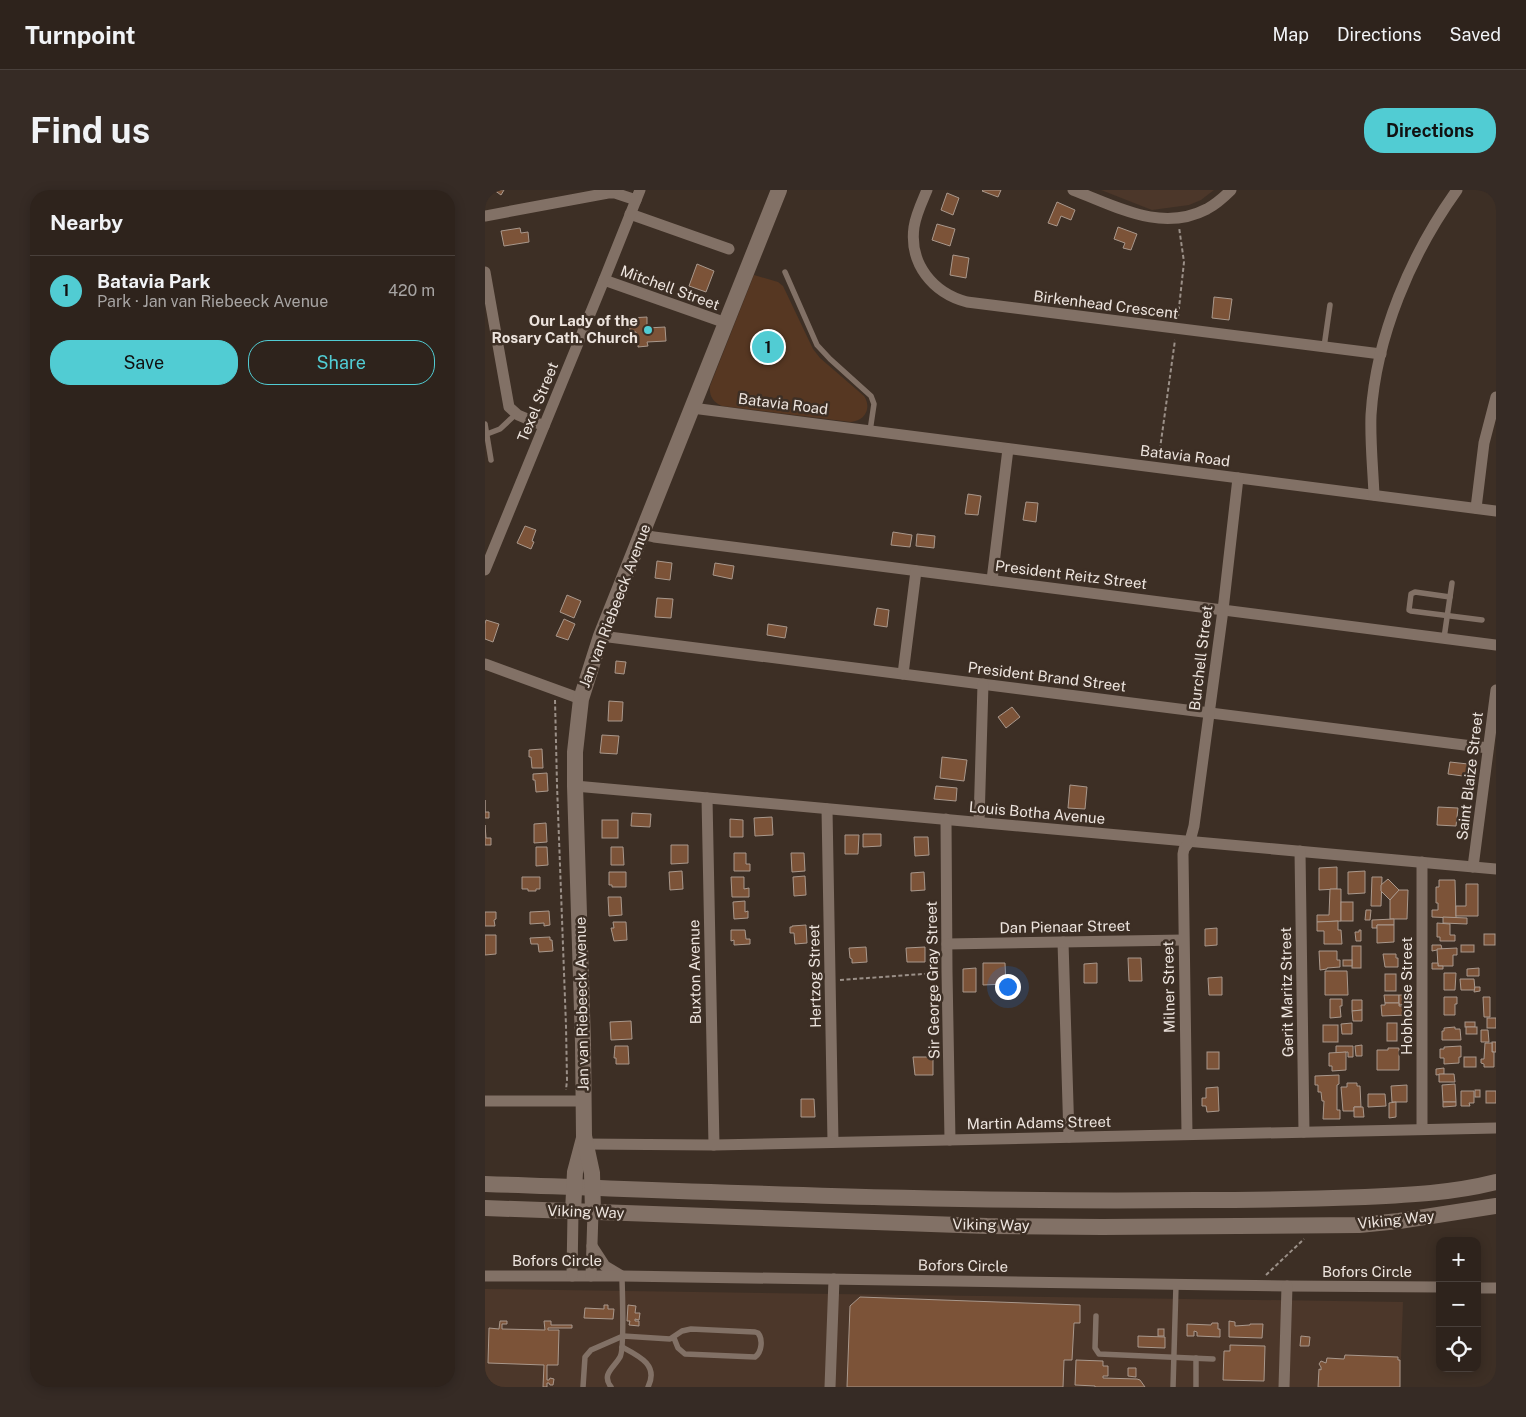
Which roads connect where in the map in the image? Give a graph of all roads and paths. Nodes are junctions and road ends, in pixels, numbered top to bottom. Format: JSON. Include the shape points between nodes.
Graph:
{"nodes":[{"id":1,"x":779,"y":190,"type":"edge"},
{"id":2,"x":927,"y":190,"type":"edge"},
{"id":3,"x":1073,"y":190,"type":"edge"},
{"id":4,"x":1231,"y":190,"type":"edge"},
{"id":5,"x":1457,"y":190,"type":"edge"},
{"id":6,"x":594,"y":193,"type":"edge"},
{"id":7,"x":638,"y":195,"type":"edge"},
{"id":8,"x":631,"y":214,"type":"junction"},
{"id":9,"x":485,"y":216,"type":"edge"},
{"id":10,"x":1179,"y":225,"type":"dead end"},
{"id":11,"x":729,"y":249,"type":"dead end"},
{"id":12,"x":485,"y":272,"type":"edge"},
{"id":13,"x":785,"y":272,"type":"dead end"},
{"id":14,"x":604,"y":280,"type":"junction"},
{"id":15,"x":1330,"y":305,"type":"dead end"},
{"id":16,"x":726,"y":323,"type":"junction"},
{"id":17,"x":1177,"y":323,"type":"dead end"},
{"id":18,"x":490,"y":326,"type":"edge"},
{"id":19,"x":1176,"y":335,"type":"dead end"},
{"id":20,"x":1324,"y":347,"type":"junction"},
{"id":21,"x":1381,"y":354,"type":"junction"},
{"id":22,"x":1496,"y":397,"type":"edge"},
{"id":23,"x":693,"y":408,"type":"junction"},
{"id":24,"x":516,"y":414,"type":"junction"},
{"id":25,"x":485,"y":424,"type":"edge"},
{"id":26,"x":544,"y":426,"type":"junction"},
{"id":27,"x":870,"y":431,"type":"junction"},
{"id":28,"x":487,"y":434,"type":"junction"},
{"id":29,"x":1008,"y":448,"type":"junction"},
{"id":30,"x":491,"y":460,"type":"dead end"},
{"id":31,"x":1158,"y":461,"type":"dead end"},
{"id":32,"x":1238,"y":478,"type":"junction"},
{"id":33,"x":1374,"y":495,"type":"junction"},
{"id":34,"x":1476,"y":508,"type":"junction"},
{"id":35,"x":1496,"y":511,"type":"edge"},
{"id":36,"x":642,"y":534,"type":"junction"},
{"id":37,"x":485,"y":570,"type":"edge"},
{"id":38,"x":916,"y":571,"type":"junction"},
{"id":39,"x":992,"y":580,"type":"junction"},
{"id":40,"x":1452,"y":583,"type":"dead end"},
{"id":41,"x":1450,"y":597,"type":"junction"},
{"id":42,"x":1223,"y":610,"type":"junction"},
{"id":43,"x":1447,"y":615,"type":"junction"},
{"id":44,"x":1481,"y":620,"type":"dead end"},
{"id":45,"x":601,"y":636,"type":"junction"},
{"id":46,"x":1443,"y":639,"type":"junction"},
{"id":47,"x":1496,"y":646,"type":"edge"},
{"id":48,"x":485,"y":664,"type":"edge"},
{"id":49,"x":903,"y":674,"type":"junction"},
{"id":50,"x":983,"y":684,"type":"junction"},
{"id":51,"x":1496,"y":690,"type":"edge"},
{"id":52,"x":555,"y":698,"type":"dead end"},
{"id":53,"x":581,"y":699,"type":"junction"},
{"id":54,"x":1209,"y":713,"type":"junction"},
{"id":55,"x":1488,"y":748,"type":"junction"},
{"id":56,"x":575,"y":786,"type":"junction"},
{"id":57,"x":707,"y":798,"type":"junction"},
{"id":58,"x":827,"y":809,"type":"junction"},
{"id":59,"x":947,"y":820,"type":"junction"},
{"id":60,"x":979,"y":822,"type":"junction"},
{"id":61,"x":1189,"y":841,"type":"junction"},
{"id":62,"x":1300,"y":851,"type":"junction"},
{"id":63,"x":1422,"y":862,"type":"junction"},
{"id":64,"x":1473,"y":867,"type":"junction"},
{"id":65,"x":1496,"y":869,"type":"edge"},
{"id":66,"x":1183,"y":940,"type":"junction"},
{"id":67,"x":1063,"y":942,"type":"junction"},
{"id":68,"x":947,"y":944,"type":"junction"},
{"id":69,"x":947,"y":972,"type":"junction"},
{"id":70,"x":830,"y":980,"type":"junction"},
{"id":71,"x":566,"y":1094,"type":"dead end"},
{"id":72,"x":485,"y":1101,"type":"edge"},
{"id":73,"x":584,"y":1101,"type":"junction"},
{"id":74,"x":1496,"y":1128,"type":"edge"},
{"id":75,"x":1421,"y":1129,"type":"junction"},
{"id":76,"x":1304,"y":1132,"type":"junction"},
{"id":77,"x":1187,"y":1134,"type":"junction"},
{"id":78,"x":1069,"y":1137,"type":"junction"},
{"id":79,"x":951,"y":1140,"type":"junction"},
{"id":80,"x":584,"y":1141,"type":"junction"},
{"id":81,"x":833,"y":1142,"type":"junction"},
{"id":82,"x":714,"y":1145,"type":"junction"},
{"id":83,"x":1496,"y":1182,"type":"edge"},
{"id":84,"x":485,"y":1184,"type":"edge"},
{"id":85,"x":573,"y":1187,"type":"junction"},
{"id":86,"x":593,"y":1188,"type":"junction"},
{"id":87,"x":1496,"y":1206,"type":"edge"},
{"id":88,"x":485,"y":1208,"type":"edge"},
{"id":89,"x":573,"y":1212,"type":"junction"},
{"id":90,"x":593,"y":1212,"type":"junction"},
{"id":91,"x":1308,"y":1235,"type":"dead end"},
{"id":92,"x":591,"y":1244,"type":"junction"},
{"id":93,"x":485,"y":1276,"type":"edge"},
{"id":94,"x":572,"y":1276,"type":"junction"},
{"id":95,"x":591,"y":1276,"type":"junction"},
{"id":96,"x":622,"y":1276,"type":"junction"},
{"id":97,"x":1264,"y":1277,"type":"dead end"},
{"id":98,"x":834,"y":1279,"type":"junction"},
{"id":99,"x":1176,"y":1285,"type":"junction"},
{"id":100,"x":1287,"y":1286,"type":"junction"},
{"id":101,"x":1436,"y":1287,"type":"edge"},
{"id":102,"x":1481,"y":1288,"type":"edge"},
{"id":103,"x":1496,"y":1288,"type":"edge"},
{"id":104,"x":1096,"y":1316,"type":"dead end"},
{"id":105,"x":623,"y":1336,"type":"junction"},
{"id":106,"x":674,"y":1338,"type":"junction"},
{"id":107,"x":622,"y":1347,"type":"junction"},
{"id":108,"x":1174,"y":1357,"type":"junction"},
{"id":109,"x":1196,"y":1358,"type":"junction"},
{"id":110,"x":1213,"y":1359,"type":"dead end"},
{"id":111,"x":608,"y":1386,"type":"edge"},
{"id":112,"x":649,"y":1386,"type":"edge"},
{"id":113,"x":583,"y":1387,"type":"edge"},
{"id":114,"x":830,"y":1387,"type":"edge"},
{"id":115,"x":1173,"y":1387,"type":"edge"},
{"id":116,"x":1195,"y":1387,"type":"edge"},
{"id":117,"x":1284,"y":1387,"type":"edge"}],
"edges":[{"from":1,"to":16,"type":"main road","name":"Jan van Riebeeck Avenue"},
{"from":2,"to":20,"type":"street","name":"Birkenhead Crescent","via":[[914,225],[915,252],[921,269],[933,285],[958,300]]},
{"from":3,"to":4,"type":"street","via":[[1145,217],[1168,220],[1199,213]]},
{"from":5,"to":21,"type":"street","via":[[1417,256]]},
{"from":6,"to":7,"type":"street"},
{"from":6,"to":9,"type":"street"},
{"from":7,"to":8,"type":"street","name":"Texel Street"},
{"from":8,"to":11,"type":"street"},
{"from":8,"to":14,"type":"street","name":"Texel Street"},
{"from":10,"to":17,"type":"path","via":[[1184,262]]},
{"from":12,"to":18,"type":"street"},
{"from":13,"to":27,"type":"lane","via":[[820,349],[871,396],[874,404]]},
{"from":14,"to":16,"type":"street","name":"Mitchell Street"},
{"from":14,"to":26,"type":"street","name":"Texel Street"},
{"from":15,"to":20,"type":"lane"},
{"from":16,"to":23,"type":"main road","name":"Jan van Riebeeck Avenue"},
{"from":18,"to":24,"type":"street","via":[[507,401]]},
{"from":19,"to":31,"type":"path"},
{"from":20,"to":21,"type":"street","name":"Birkenhead Crescent"},
{"from":21,"to":33,"type":"street","via":[[1371,416]]},
{"from":22,"to":34,"type":"street","via":[[1484,443]]},
{"from":23,"to":27,"type":"street","name":"Batavia Road"},
{"from":23,"to":36,"type":"main road","name":"Jan van Riebeeck Avenue"},
{"from":24,"to":26,"type":"street"},
{"from":24,"to":28,"type":"lane","via":[[500,429]]},
{"from":25,"to":28,"type":"lane"},
{"from":26,"to":37,"type":"street","name":"Texel Street"},
{"from":27,"to":29,"type":"street","name":"Batavia Road"},
{"from":28,"to":30,"type":"lane"},
{"from":29,"to":32,"type":"street","name":"Batavia Road"},
{"from":29,"to":39,"type":"street"},
{"from":32,"to":33,"type":"street","name":"Batavia Road"},
{"from":32,"to":42,"type":"street","name":"Burchell Street"},
{"from":33,"to":34,"type":"street","name":"Batavia Road"},
{"from":34,"to":35,"type":"street","name":"Batavia Road"},
{"from":36,"to":38,"type":"street","name":"President Reitz Street"},
{"from":36,"to":45,"type":"main road","name":"Jan van Riebeeck Avenue"},
{"from":38,"to":39,"type":"street","name":"President Reitz Street"},
{"from":38,"to":49,"type":"street"},
{"from":39,"to":42,"type":"street","name":"President Reitz Street"},
{"from":40,"to":41,"type":"lane"},
{"from":41,"to":43,"type":"lane"},
{"from":41,"to":43,"type":"lane","via":[[1411,594],[1411,611]]},
{"from":42,"to":46,"type":"street","name":"President Reitz Street"},
{"from":42,"to":54,"type":"street","name":"Burchell Street"},
{"from":43,"to":44,"type":"lane"},
{"from":43,"to":46,"type":"lane"},
{"from":45,"to":49,"type":"street","name":"President Brand Street"},
{"from":45,"to":53,"type":"main road","name":"Jan van Riebeeck Avenue"},
{"from":46,"to":47,"type":"street","name":"President Reitz Street"},
{"from":48,"to":53,"type":"street"},
{"from":49,"to":50,"type":"street","name":"President Brand Street"},
{"from":50,"to":54,"type":"street","name":"President Brand Street"},
{"from":50,"to":60,"type":"street"},
{"from":51,"to":55,"type":"street","name":"Saint Blaize Street"},
{"from":52,"to":71,"type":"path"},
{"from":53,"to":56,"type":"main road","name":"Jan van Riebeeck Avenue"},
{"from":54,"to":55,"type":"street","name":"President Brand Street"},
{"from":54,"to":61,"type":"street","name":"Burchell Street","via":[[1194,826]]},
{"from":55,"to":64,"type":"street","name":"Saint Blaize Street"},
{"from":56,"to":57,"type":"street","name":"Louis Botha Avenue"},
{"from":56,"to":73,"type":"main road","name":"Jan van Riebeeck Avenue"},
{"from":57,"to":58,"type":"street","name":"Louis Botha Avenue"},
{"from":57,"to":82,"type":"street","name":"Buxton Avenue"},
{"from":58,"to":59,"type":"street","name":"Louis Botha Avenue"},
{"from":58,"to":70,"type":"street","name":"Hertzog Street"},
{"from":59,"to":60,"type":"street","name":"Louis Botha Avenue"},
{"from":59,"to":68,"type":"street","name":"Sir George Gray Street"},
{"from":60,"to":61,"type":"street","name":"Louis Botha Avenue"},
{"from":61,"to":62,"type":"street","name":"Louis Botha Avenue"},
{"from":61,"to":66,"type":"street","name":"Milner Street","via":[[1183,854]]},
{"from":62,"to":63,"type":"street","name":"Louis Botha Avenue"},
{"from":62,"to":76,"type":"street","name":"Gerit Maritz Street"},
{"from":63,"to":64,"type":"street","name":"Louis Botha Avenue"},
{"from":63,"to":75,"type":"street","name":"Hobhouse Street"},
{"from":64,"to":65,"type":"street","name":"Louis Botha Avenue"},
{"from":66,"to":67,"type":"street","name":"Dan Pienaar Street"},
{"from":66,"to":77,"type":"street","name":"Milner Street"},
{"from":67,"to":68,"type":"street","name":"Dan Pienaar Street"},
{"from":67,"to":78,"type":"street"},
{"from":68,"to":69,"type":"street","name":"Sir George Gray Street"},
{"from":69,"to":70,"type":"path"},
{"from":69,"to":79,"type":"street","name":"Sir George Gray Street"},
{"from":70,"to":81,"type":"street","name":"Hertzog Street"},
{"from":72,"to":73,"type":"street"},
{"from":73,"to":80,"type":"main road","name":"Jan van Riebeeck Avenue"},
{"from":74,"to":75,"type":"street","name":"Martin Adams Street"},
{"from":75,"to":76,"type":"street","name":"Martin Adams Street"},
{"from":76,"to":77,"type":"street","name":"Martin Adams Street"},
{"from":77,"to":78,"type":"street","name":"Martin Adams Street"},
{"from":78,"to":79,"type":"street","name":"Martin Adams Street"},
{"from":79,"to":81,"type":"street","name":"Martin Adams Street"},
{"from":80,"to":82,"type":"street","name":"Martin Adams Street"},
{"from":80,"to":85,"type":"main road","name":"Jan van Riebeeck Avenue"},
{"from":80,"to":86,"type":"main road","name":"Jan van Riebeeck Avenue"},
{"from":81,"to":82,"type":"street","name":"Martin Adams Street"},
{"from":83,"to":86,"type":"main road","name":"Viking Way","via":[[1435,1193],[1378,1196],[1100,1202]]},
{"from":84,"to":85,"type":"main road","name":"Viking Way"},
{"from":85,"to":86,"type":"main road","name":"Viking Way"},
{"from":85,"to":89,"type":"main road","name":"Jan van Riebeeck Avenue"},
{"from":86,"to":90,"type":"main road","name":"Jan van Riebeeck Avenue"},
{"from":87,"to":90,"type":"main road","name":"Viking Way","via":[[1359,1225],[1102,1227]]},
{"from":88,"to":89,"type":"main road","name":"Viking Way"},
{"from":89,"to":90,"type":"main road","name":"Viking Way"},
{"from":89,"to":94,"type":"street","name":"Jan van Riebeeck Avenue"},
{"from":90,"to":92,"type":"street","name":"Jan van Riebeeck Avenue"},
{"from":91,"to":97,"type":"path"},
{"from":92,"to":95,"type":"street","name":"Jan van Riebeeck Avenue"},
{"from":92,"to":96,"type":"street","via":[[605,1266]]},
{"from":93,"to":94,"type":"street","name":"Bofors Circle"},
{"from":94,"to":95,"type":"street","name":"Bofors Circle"},
{"from":95,"to":96,"type":"street","name":"Bofors Circle"},
{"from":96,"to":98,"type":"street","name":"Bofors Circle"},
{"from":96,"to":105,"type":"lane"},
{"from":98,"to":99,"type":"street","name":"Bofors Circle"},
{"from":98,"to":114,"type":"street"},
{"from":99,"to":100,"type":"street","name":"Bofors Circle"},
{"from":99,"to":108,"type":"lane"},
{"from":100,"to":101,"type":"street","name":"Bofors Circle"},
{"from":100,"to":117,"type":"street"},
{"from":102,"to":103,"type":"street"},
{"from":104,"to":108,"type":"lane","via":[[1095,1348],[1099,1354]]},
{"from":105,"to":106,"type":"lane"},
{"from":105,"to":107,"type":"lane"},
{"from":105,"to":113,"type":"lane","via":[[591,1350],[585,1357]]},
{"from":106,"to":106,"type":"lane","via":[[685,1354],[755,1357],[761,1338],[755,1332],[691,1329]]},
{"from":107,"to":111,"type":"lane","via":[[621,1357],[609,1371]]},
{"from":107,"to":112,"type":"lane","via":[[644,1359],[650,1371]]},
{"from":108,"to":109,"type":"lane"},
{"from":108,"to":115,"type":"lane"},
{"from":109,"to":110,"type":"lane"},
{"from":109,"to":116,"type":"lane"}]}
